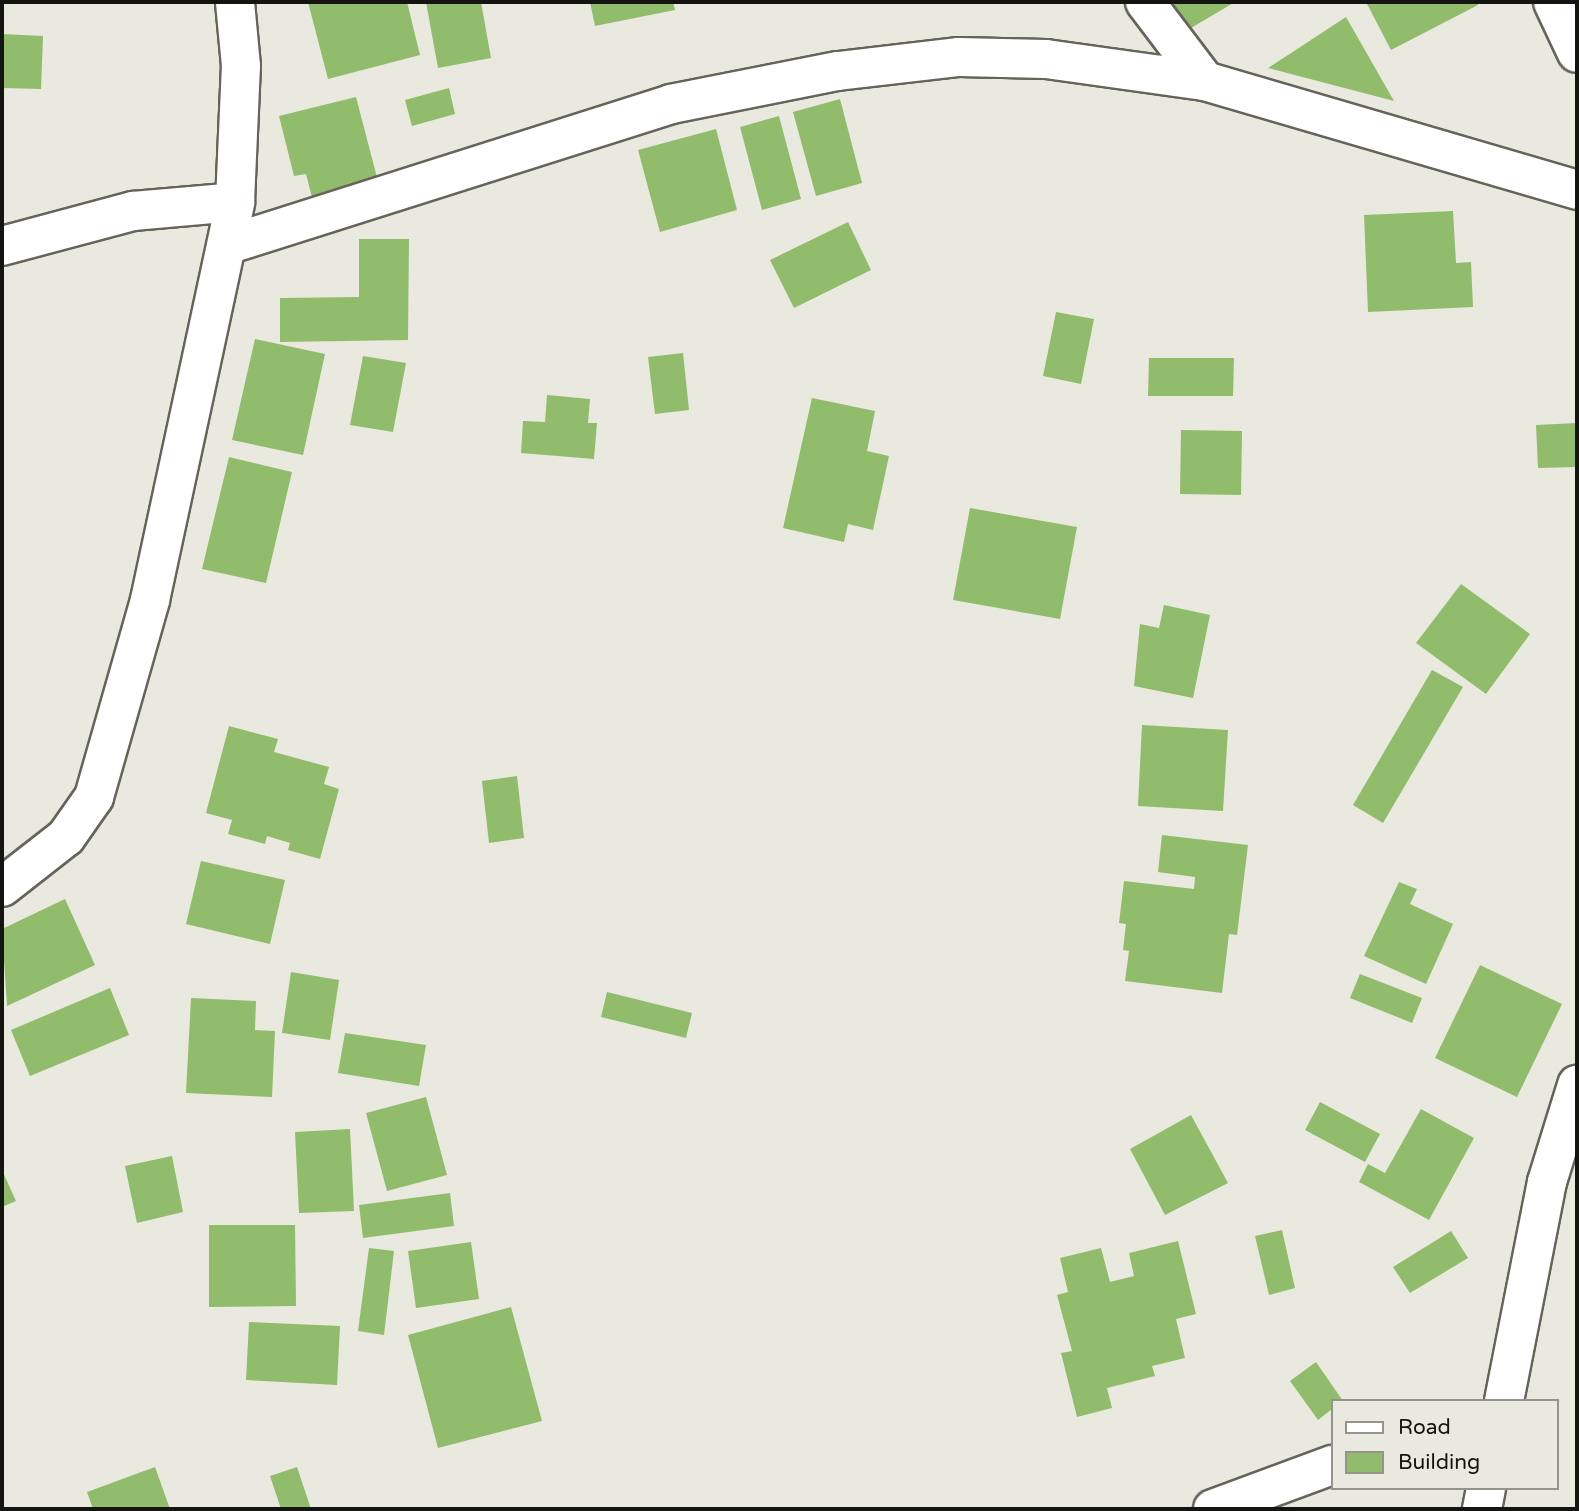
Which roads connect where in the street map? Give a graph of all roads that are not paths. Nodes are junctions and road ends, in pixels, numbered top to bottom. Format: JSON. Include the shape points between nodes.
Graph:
{"nodes":[{"id":1,"x":235,"y":2,"type":"edge"},
{"id":2,"x":1145,"y":2,"type":"edge"},
{"id":3,"x":1553,"y":2,"type":"edge"},
{"id":4,"x":1577,"y":52,"type":"edge"},
{"id":5,"x":1205,"y":81,"type":"junction"},
{"id":6,"x":1577,"y":190,"type":"edge"},
{"id":7,"x":235,"y":201,"type":"junction"},
{"id":8,"x":228,"y":244,"type":"junction"},
{"id":9,"x":2,"y":246,"type":"edge"},
{"id":10,"x":2,"y":887,"type":"edge"},
{"id":11,"x":1577,"y":1086,"type":"edge"},
{"id":12,"x":1504,"y":1399,"type":"edge"},
{"id":13,"x":1330,"y":1466,"type":"edge"},
{"id":14,"x":1486,"y":1490,"type":"edge"},
{"id":15,"x":1213,"y":1509,"type":"edge"},
{"id":16,"x":1482,"y":1509,"type":"edge"}],
"edges":[{"from":1,"to":7,"type":"street","via":[[241,66]]},
{"from":2,"to":5,"type":"street"},
{"from":3,"to":4,"type":"street"},
{"from":5,"to":6,"type":"street"},
{"from":5,"to":8,"type":"street","via":[[1033,58],[959,57],[838,71],[671,104]]},
{"from":7,"to":8,"type":"street"},
{"from":7,"to":9,"type":"street","via":[[133,211]]},
{"from":8,"to":10,"type":"street","via":[[150,600],[94,797],[66,837]]},
{"from":11,"to":12,"type":"street","via":[[1547,1182]]},
{"from":13,"to":15,"type":"street"},
{"from":14,"to":16,"type":"street"}]}
